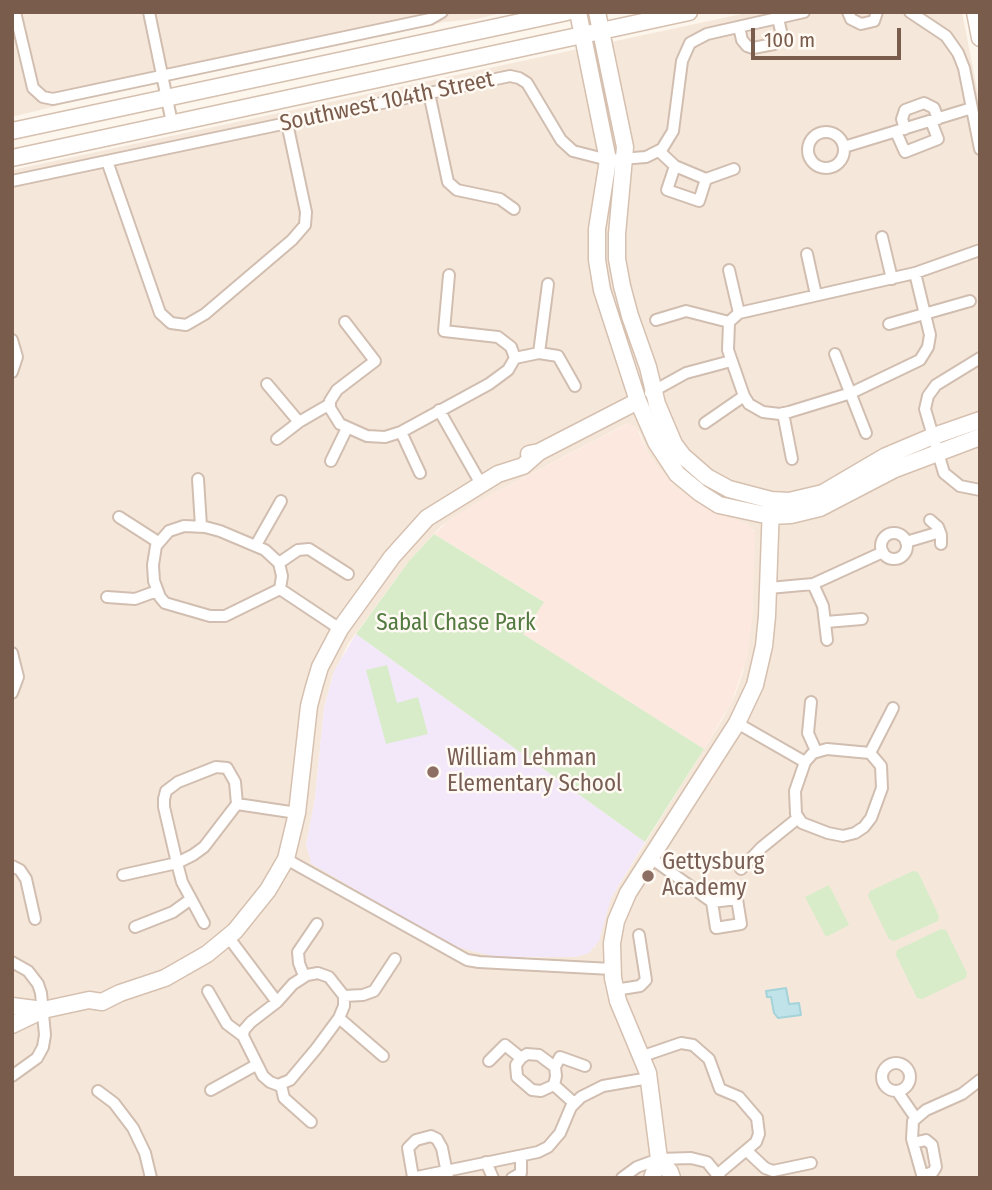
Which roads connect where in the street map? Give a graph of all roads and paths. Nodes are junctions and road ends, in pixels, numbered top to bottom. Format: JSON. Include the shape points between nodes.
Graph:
{"nodes":[{"id":1,"x":15,"y":12,"type":"edge"},
{"id":2,"x":149,"y":12,"type":"edge"},
{"id":3,"x":442,"y":12,"type":"edge"},
{"id":4,"x":567,"y":12,"type":"edge"},
{"id":5,"x":578,"y":12,"type":"edge"},
{"id":6,"x":597,"y":12,"type":"edge"},
{"id":7,"x":690,"y":12,"type":"edge"},
{"id":8,"x":804,"y":12,"type":"edge"},
{"id":9,"x":848,"y":12,"type":"edge"},
{"id":10,"x":877,"y":12,"type":"edge"},
{"id":11,"x":910,"y":12,"type":"edge"},
{"id":12,"x":975,"y":12,"type":"edge"},
{"id":13,"x":778,"y":18,"type":"junction"},
{"id":14,"x":739,"y":27,"type":"junction"},
{"id":15,"x":601,"y":31,"type":"junction"},
{"id":16,"x":583,"y":36,"type":"junction"},
{"id":17,"x":980,"y":38,"type":"edge"},
{"id":18,"x":162,"y":77,"type":"junction"},
{"id":19,"x":429,"y":93,"type":"junction"},
{"id":20,"x":166,"y":98,"type":"junction"},
{"id":21,"x":972,"y":108,"type":"junction"},
{"id":22,"x":934,"y":120,"type":"junction"},
{"id":23,"x":172,"y":123,"type":"junction"},
{"id":24,"x":287,"y":123,"type":"junction"},
{"id":25,"x":12,"y":131,"type":"edge"},
{"id":26,"x":901,"y":131,"type":"junction"},
{"id":27,"x":844,"y":147,"type":"dead end"},
{"id":28,"x":980,"y":149,"type":"edge"},
{"id":29,"x":659,"y":151,"type":"junction"},
{"id":30,"x":12,"y":158,"type":"edge"},
{"id":31,"x":625,"y":159,"type":"junction"},
{"id":32,"x":608,"y":160,"type":"junction"},
{"id":33,"x":107,"y":161,"type":"junction"},
{"id":34,"x":675,"y":166,"type":"junction"},
{"id":35,"x":734,"y":169,"type":"dead end"},
{"id":36,"x":706,"y":179,"type":"junction"},
{"id":37,"x":12,"y":181,"type":"edge"},
{"id":38,"x":514,"y":209,"type":"dead end"},
{"id":39,"x":882,"y":237,"type":"dead end"},
{"id":40,"x":980,"y":250,"type":"edge"},
{"id":41,"x":807,"y":254,"type":"dead end"},
{"id":42,"x":729,"y":270,"type":"dead end"},
{"id":43,"x":915,"y":273,"type":"junction"},
{"id":44,"x":449,"y":275,"type":"dead end"},
{"id":45,"x":892,"y":279,"type":"junction"},
{"id":46,"x":548,"y":284,"type":"dead end"},
{"id":47,"x":816,"y":295,"type":"junction"},
{"id":48,"x":970,"y":301,"type":"dead end"},
{"id":49,"x":739,"y":313,"type":"junction"},
{"id":50,"x":926,"y":313,"type":"junction"},
{"id":51,"x":656,"y":320,"type":"dead end"},
{"id":52,"x":345,"y":322,"type":"dead end"},
{"id":53,"x":729,"y":322,"type":"junction"},
{"id":54,"x":889,"y":324,"type":"dead end"},
{"id":55,"x":12,"y":340,"type":"edge"},
{"id":56,"x":539,"y":353,"type":"junction"},
{"id":57,"x":835,"y":354,"type":"dead end"},
{"id":58,"x":515,"y":358,"type":"junction"},
{"id":59,"x":980,"y":358,"type":"edge"},
{"id":60,"x":731,"y":361,"type":"junction"},
{"id":61,"x":13,"y":370,"type":"edge"},
{"id":62,"x":267,"y":384,"type":"dead end"},
{"id":63,"x":575,"y":386,"type":"dead end"},
{"id":64,"x":653,"y":391,"type":"junction"},
{"id":65,"x":851,"y":393,"type":"junction"},
{"id":66,"x":744,"y":396,"type":"junction"},
{"id":67,"x":638,"y":401,"type":"junction"},
{"id":68,"x":330,"y":404,"type":"junction"},
{"id":69,"x":439,"y":410,"type":"junction"},
{"id":70,"x":783,"y":413,"type":"junction"},
{"id":71,"x":980,"y":420,"type":"edge"},
{"id":72,"x":299,"y":422,"type":"junction"},
{"id":73,"x":705,"y":423,"type":"dead end"},
{"id":74,"x":346,"y":428,"type":"junction"},
{"id":75,"x":401,"y":432,"type":"junction"},
{"id":76,"x":866,"y":433,"type":"dead end"},
{"id":77,"x":931,"y":437,"type":"junction"},
{"id":78,"x":980,"y":437,"type":"edge"},
{"id":79,"x":278,"y":439,"type":"dead end"},
{"id":80,"x":936,"y":453,"type":"junction"},
{"id":81,"x":792,"y":459,"type":"dead end"},
{"id":82,"x":331,"y":461,"type":"dead end"},
{"id":83,"x":420,"y":473,"type":"dead end"},
{"id":84,"x":198,"y":479,"type":"dead end"},
{"id":85,"x":481,"y":484,"type":"junction"},
{"id":86,"x":980,"y":490,"type":"edge"},
{"id":87,"x":281,"y":501,"type":"dead end"},
{"id":88,"x":771,"y":508,"type":"junction"},
{"id":89,"x":119,"y":517,"type":"dead end"},
{"id":90,"x":930,"y":520,"type":"dead end"},
{"id":91,"x":201,"y":526,"type":"junction"},
{"id":92,"x":940,"y":532,"type":"junction"},
{"id":93,"x":158,"y":542,"type":"junction"},
{"id":94,"x":906,"y":542,"type":"junction"},
{"id":95,"x":941,"y":544,"type":"dead end"},
{"id":96,"x":256,"y":545,"type":"junction"},
{"id":97,"x":883,"y":552,"type":"junction"},
{"id":98,"x":279,"y":563,"type":"junction"},
{"id":99,"x":348,"y":574,"type":"dead end"},
{"id":100,"x":813,"y":584,"type":"junction"},
{"id":101,"x":769,"y":588,"type":"junction"},
{"id":102,"x":280,"y":589,"type":"junction"},
{"id":103,"x":157,"y":591,"type":"junction"},
{"id":104,"x":107,"y":597,"type":"dead end"},
{"id":105,"x":862,"y":619,"type":"dead end"},
{"id":106,"x":826,"y":622,"type":"junction"},
{"id":107,"x":340,"y":629,"type":"junction"},
{"id":108,"x":827,"y":640,"type":"dead end"},
{"id":109,"x":12,"y":653,"type":"edge"},
{"id":110,"x":12,"y":693,"type":"edge"},
{"id":111,"x":811,"y":702,"type":"dead end"},
{"id":112,"x":893,"y":708,"type":"dead end"},
{"id":113,"x":737,"y":723,"type":"junction"},
{"id":114,"x":816,"y":751,"type":"junction"},
{"id":115,"x":870,"y":754,"type":"junction"},
{"id":116,"x":805,"y":762,"type":"junction"},
{"id":117,"x":237,"y":804,"type":"junction"},
{"id":118,"x":297,"y":813,"type":"junction"},
{"id":119,"x":798,"y":818,"type":"junction"},
{"id":120,"x":651,"y":858,"type":"junction"},
{"id":121,"x":286,"y":859,"type":"junction"},
{"id":122,"x":177,"y":863,"type":"junction"},
{"id":123,"x":12,"y":866,"type":"edge"},
{"id":124,"x":741,"y":869,"type":"dead end"},
{"id":125,"x":123,"y":874,"type":"dead end"},
{"id":126,"x":191,"y":899,"type":"junction"},
{"id":127,"x":712,"y":902,"type":"dead end"},
{"id":128,"x":35,"y":919,"type":"dead end"},
{"id":129,"x":204,"y":923,"type":"dead end"},
{"id":130,"x":317,"y":924,"type":"dead end"},
{"id":131,"x":135,"y":927,"type":"dead end"},
{"id":132,"x":639,"y":935,"type":"dead end"},
{"id":133,"x":229,"y":938,"type":"junction"},
{"id":134,"x":395,"y":959,"type":"dead end"},
{"id":135,"x":12,"y":962,"type":"edge"},
{"id":136,"x":612,"y":969,"type":"junction"},
{"id":137,"x":304,"y":976,"type":"junction"},
{"id":138,"x":615,"y":990,"type":"junction"},
{"id":139,"x":208,"y":991,"type":"dead end"},
{"id":140,"x":344,"y":996,"type":"junction"},
{"id":141,"x":277,"y":1002,"type":"junction"},
{"id":142,"x":12,"y":1006,"type":"edge"},
{"id":143,"x":43,"y":1010,"type":"junction"},
{"id":144,"x":339,"y":1018,"type":"junction"},
{"id":145,"x":12,"y":1025,"type":"edge"},
{"id":146,"x":243,"y":1036,"type":"junction"},
{"id":147,"x":383,"y":1056,"type":"dead end"},
{"id":148,"x":643,"y":1056,"type":"junction"},
{"id":149,"x":521,"y":1058,"type":"junction"},
{"id":150,"x":489,"y":1061,"type":"dead end"},
{"id":151,"x":256,"y":1065,"type":"junction"},
{"id":152,"x":585,"y":1066,"type":"dead end"},
{"id":153,"x":555,"y":1067,"type":"junction"},
{"id":154,"x":12,"y":1076,"type":"edge"},
{"id":155,"x":649,"y":1078,"type":"junction"},
{"id":156,"x":980,"y":1080,"type":"edge"},
{"id":157,"x":281,"y":1084,"type":"junction"},
{"id":158,"x":554,"y":1085,"type":"junction"},
{"id":159,"x":211,"y":1090,"type":"dead end"},
{"id":160,"x":98,"y":1091,"type":"dead end"},
{"id":161,"x":897,"y":1091,"type":"dead end"},
{"id":162,"x":574,"y":1102,"type":"junction"},
{"id":163,"x":915,"y":1118,"type":"junction"},
{"id":164,"x":311,"y":1122,"type":"dead end"},
{"id":165,"x":913,"y":1143,"type":"junction"},
{"id":166,"x":747,"y":1152,"type":"junction"},
{"id":167,"x":521,"y":1156,"type":"junction"},
{"id":168,"x":659,"y":1159,"type":"junction"},
{"id":169,"x":486,"y":1162,"type":"junction"},
{"id":170,"x":811,"y":1163,"type":"dead end"},
{"id":171,"x":447,"y":1174,"type":"edge"},
{"id":172,"x":719,"y":1176,"type":"edge"},
{"id":173,"x":923,"y":1177,"type":"edge"},
{"id":174,"x":151,"y":1178,"type":"edge"},
{"id":175,"x":413,"y":1178,"type":"edge"},
{"id":176,"x":493,"y":1178,"type":"edge"},
{"id":177,"x":512,"y":1178,"type":"edge"},
{"id":178,"x":622,"y":1178,"type":"edge"},
{"id":179,"x":652,"y":1178,"type":"edge"},
{"id":180,"x":672,"y":1178,"type":"edge"}],
"edges":[{"from":1,"to":18,"type":"street","via":[[31,82],[46,98]]},
{"from":2,"to":18,"type":"street"},
{"from":3,"to":18,"type":"street","via":[[430,19]]},
{"from":4,"to":20,"type":"street"},
{"from":5,"to":16,"type":"street"},
{"from":6,"to":15,"type":"street"},
{"from":7,"to":15,"type":"street","name":"Southwest 104th Street"},
{"from":8,"to":13,"type":"street"},
{"from":9,"to":10,"type":"street","via":[[850,19],[861,24],[874,21]]},
{"from":11,"to":21,"type":"street","via":[[941,32],[957,50]]},
{"from":12,"to":17,"type":"street"},
{"from":13,"to":14,"type":"street"},
{"from":13,"to":14,"type":"street","via":[[782,36],[775,44],[747,46]]},
{"from":14,"to":29,"type":"street","via":[[697,37],[687,48],[674,127]]},
{"from":15,"to":16,"type":"street","name":"Southwest 104th Street"},
{"from":15,"to":31,"type":"street"},
{"from":16,"to":23,"type":"street","name":"Southwest 104th Street"},
{"from":16,"to":32,"type":"street"},
{"from":18,"to":20,"type":"street"},
{"from":19,"to":24,"type":"street","name":"Southwest 104th Street"},
{"from":19,"to":32,"type":"street","name":"Southwest 104th Street","via":[[519,78],[531,89],[566,146]]},
{"from":19,"to":38,"type":"street","via":[[448,181],[457,190],[500,199]]},
{"from":20,"to":23,"type":"street"},
{"from":20,"to":25,"type":"street"},
{"from":21,"to":22,"type":"street"},
{"from":21,"to":28,"type":"street"},
{"from":22,"to":26,"type":"street"},
{"from":22,"to":26,"type":"street","via":[[934,108],[924,103],[905,110]]},
{"from":22,"to":26,"type":"street","via":[[938,139],[905,152]]},
{"from":23,"to":30,"type":"street","name":"Southwest 104th Street"},
{"from":24,"to":33,"type":"street","name":"Southwest 104th Street"},
{"from":24,"to":33,"type":"street","via":[[306,212],[302,231],[190,324],[176,325],[159,310]]},
{"from":26,"to":27,"type":"street"},
{"from":29,"to":31,"type":"street","name":"Southwest 104th Street"},
{"from":29,"to":34,"type":"street"},
{"from":31,"to":32,"type":"street","name":"Southwest 104th Street"},
{"from":31,"to":64,"type":"street","via":[[617,259]]},
{"from":32,"to":67,"type":"street","via":[[598,219],[598,266],[607,311]]},
{"from":33,"to":37,"type":"street","name":"Southwest 104th Street"},
{"from":34,"to":36,"type":"street"},
{"from":34,"to":36,"type":"street","via":[[667,190],[699,201]]},
{"from":35,"to":36,"type":"street"},
{"from":39,"to":45,"type":"street"},
{"from":40,"to":43,"type":"street"},
{"from":41,"to":47,"type":"street"},
{"from":42,"to":49,"type":"street"},
{"from":43,"to":45,"type":"street"},
{"from":43,"to":50,"type":"street"},
{"from":44,"to":58,"type":"street","via":[[444,331],[498,337],[511,347]]},
{"from":45,"to":47,"type":"street"},
{"from":46,"to":56,"type":"street"},
{"from":47,"to":49,"type":"street"},
{"from":48,"to":50,"type":"street"},
{"from":49,"to":53,"type":"street"},
{"from":50,"to":54,"type":"street"},
{"from":50,"to":65,"type":"street","via":[[930,335],[923,356]]},
{"from":51,"to":53,"type":"street","via":[[686,311]]},
{"from":52,"to":68,"type":"street","via":[[375,360],[337,390]]},
{"from":53,"to":60,"type":"street"},
{"from":55,"to":61,"type":"street"},
{"from":56,"to":58,"type":"street"},
{"from":56,"to":63,"type":"street","via":[[560,357]]},
{"from":57,"to":65,"type":"street"},
{"from":58,"to":69,"type":"street","via":[[497,378]]},
{"from":59,"to":77,"type":"street","via":[[931,390],[925,411]]},
{"from":60,"to":64,"type":"street","via":[[686,373]]},
{"from":60,"to":66,"type":"street"},
{"from":62,"to":72,"type":"street"},
{"from":64,"to":67,"type":"street"},
{"from":64,"to":88,"type":"street","via":[[674,444],[692,465]]},
{"from":65,"to":70,"type":"street"},
{"from":65,"to":76,"type":"street"},
{"from":66,"to":70,"type":"street","via":[[755,409]]},
{"from":66,"to":73,"type":"street"},
{"from":67,"to":85,"type":"street","via":[[539,452],[511,461]]},
{"from":67,"to":88,"type":"street","via":[[656,442],[688,484],[719,505]]},
{"from":68,"to":72,"type":"street"},
{"from":68,"to":74,"type":"street","via":[[335,419]]},
{"from":69,"to":75,"type":"street"},
{"from":69,"to":85,"type":"street"},
{"from":70,"to":81,"type":"street"},
{"from":71,"to":77,"type":"street"},
{"from":72,"to":79,"type":"street"},
{"from":74,"to":75,"type":"street","via":[[377,437]]},
{"from":74,"to":82,"type":"street"},
{"from":75,"to":83,"type":"street"},
{"from":77,"to":80,"type":"street"},
{"from":77,"to":88,"type":"street","via":[[877,460],[823,493]]},
{"from":78,"to":80,"type":"street"},
{"from":80,"to":86,"type":"street","via":[[949,479]]},
{"from":80,"to":88,"type":"street","via":[[820,508],[791,515]]},
{"from":84,"to":91,"type":"street"},
{"from":85,"to":107,"type":"street","via":[[437,510],[411,534]]},
{"from":87,"to":96,"type":"street"},
{"from":88,"to":101,"type":"street"},
{"from":89,"to":93,"type":"street"},
{"from":90,"to":92,"type":"street"},
{"from":91,"to":93,"type":"street","via":[[174,528]]},
{"from":91,"to":96,"type":"street"},
{"from":92,"to":94,"type":"street"},
{"from":92,"to":95,"type":"street"},
{"from":93,"to":103,"type":"street","via":[[153,565]]},
{"from":94,"to":97,"type":"street","via":[[901,557],[889,558]]},
{"from":94,"to":97,"type":"street","via":[[889,534],[883,540]]},
{"from":96,"to":98,"type":"street"},
{"from":97,"to":100,"type":"street"},
{"from":98,"to":99,"type":"street","via":[[309,549]]},
{"from":98,"to":102,"type":"street"},
{"from":100,"to":101,"type":"street"},
{"from":100,"to":106,"type":"street"},
{"from":101,"to":113,"type":"street","via":[[760,667]]},
{"from":102,"to":103,"type":"street","via":[[218,617],[172,606]]},
{"from":102,"to":107,"type":"street"},
{"from":103,"to":104,"type":"street","via":[[135,599]]},
{"from":105,"to":106,"type":"street"},
{"from":106,"to":108,"type":"street"},
{"from":107,"to":118,"type":"street","via":[[314,687]]},
{"from":109,"to":110,"type":"street","via":[[18,680]]},
{"from":111,"to":114,"type":"street","via":[[808,733]]},
{"from":112,"to":115,"type":"street"},
{"from":113,"to":116,"type":"street"},
{"from":113,"to":120,"type":"street"},
{"from":114,"to":115,"type":"street"},
{"from":114,"to":116,"type":"street"},
{"from":115,"to":119,"type":"street","via":[[881,766],[882,782],[864,827],[843,836],[806,825]]},
{"from":116,"to":119,"type":"street","via":[[794,801]]},
{"from":117,"to":118,"type":"street"},
{"from":117,"to":122,"type":"street","via":[[204,847]]},
{"from":117,"to":122,"type":"street","via":[[227,768],[200,772],[169,788],[164,807]]},
{"from":118,"to":121,"type":"street"},
{"from":119,"to":124,"type":"street"},
{"from":120,"to":127,"type":"street"},
{"from":120,"to":136,"type":"street","via":[[616,921]]},
{"from":121,"to":133,"type":"street","via":[[257,906]]},
{"from":121,"to":136,"type":"street","via":[[467,960]]},
{"from":122,"to":125,"type":"street"},
{"from":122,"to":126,"type":"street"},
{"from":123,"to":128,"type":"street","via":[[26,879]]},
{"from":126,"to":129,"type":"street"},
{"from":126,"to":131,"type":"street","via":[[166,916]]},
{"from":130,"to":137,"type":"street","via":[[298,952]]},
{"from":132,"to":138,"type":"street","via":[[646,981]]},
{"from":133,"to":141,"type":"street"},
{"from":133,"to":143,"type":"street","via":[[178,973],[102,1002],[89,1000]]},
{"from":134,"to":140,"type":"street","via":[[374,991]]},
{"from":135,"to":143,"type":"street","via":[[37,980]]},
{"from":136,"to":138,"type":"street"},
{"from":137,"to":140,"type":"street","via":[[326,975]]},
{"from":137,"to":141,"type":"street"},
{"from":138,"to":148,"type":"street"},
{"from":139,"to":146,"type":"street","via":[[227,1024]]},
{"from":140,"to":144,"type":"street"},
{"from":141,"to":146,"type":"street","via":[[248,1025]]},
{"from":142,"to":143,"type":"street"},
{"from":143,"to":145,"type":"street"},
{"from":143,"to":154,"type":"street","via":[[43,1047]]},
{"from":144,"to":147,"type":"street"},
{"from":144,"to":157,"type":"street","via":[[298,1072]]},
{"from":146,"to":151,"type":"street"},
{"from":148,"to":155,"type":"street"},
{"from":148,"to":166,"type":"street","via":[[681,1042],[702,1052],[712,1064],[720,1088],[739,1097],[757,1118],[758,1139]]},
{"from":149,"to":150,"type":"street","via":[[505,1045]]},
{"from":149,"to":153,"type":"street","via":[[536,1054]]},
{"from":149,"to":158,"type":"street","via":[[516,1073],[531,1090]]},
{"from":151,"to":157,"type":"street","via":[[270,1082]]},
{"from":151,"to":159,"type":"street"},
{"from":152,"to":153,"type":"street","via":[[560,1057]]},
{"from":153,"to":158,"type":"street"},
{"from":155,"to":162,"type":"street","via":[[603,1086]]},
{"from":155,"to":168,"type":"street"},
{"from":156,"to":163,"type":"street"},
{"from":157,"to":164,"type":"street","via":[[284,1098]]},
{"from":158,"to":162,"type":"street"},
{"from":160,"to":174,"type":"street","via":[[133,1128]]},
{"from":161,"to":163,"type":"street"},
{"from":162,"to":167,"type":"street","via":[[550,1144]]},
{"from":163,"to":165,"type":"street"},
{"from":165,"to":173,"type":"street"},
{"from":165,"to":173,"type":"street","via":[[926,1140],[932,1145],[936,1167]]},
{"from":166,"to":170,"type":"street","via":[[774,1171]]},
{"from":166,"to":172,"type":"street"},
{"from":167,"to":169,"type":"street"},
{"from":167,"to":177,"type":"street","via":[[521,1173]]},
{"from":168,"to":172,"type":"street","via":[[699,1158]]},
{"from":168,"to":178,"type":"street"},
{"from":168,"to":179,"type":"street"},
{"from":168,"to":180,"type":"street"},
{"from":169,"to":171,"type":"street"},
{"from":169,"to":176,"type":"street"},
{"from":171,"to":175,"type":"street"},
{"from":171,"to":175,"type":"street","via":[[444,1152],[430,1136],[411,1143],[407,1150]]}]}
